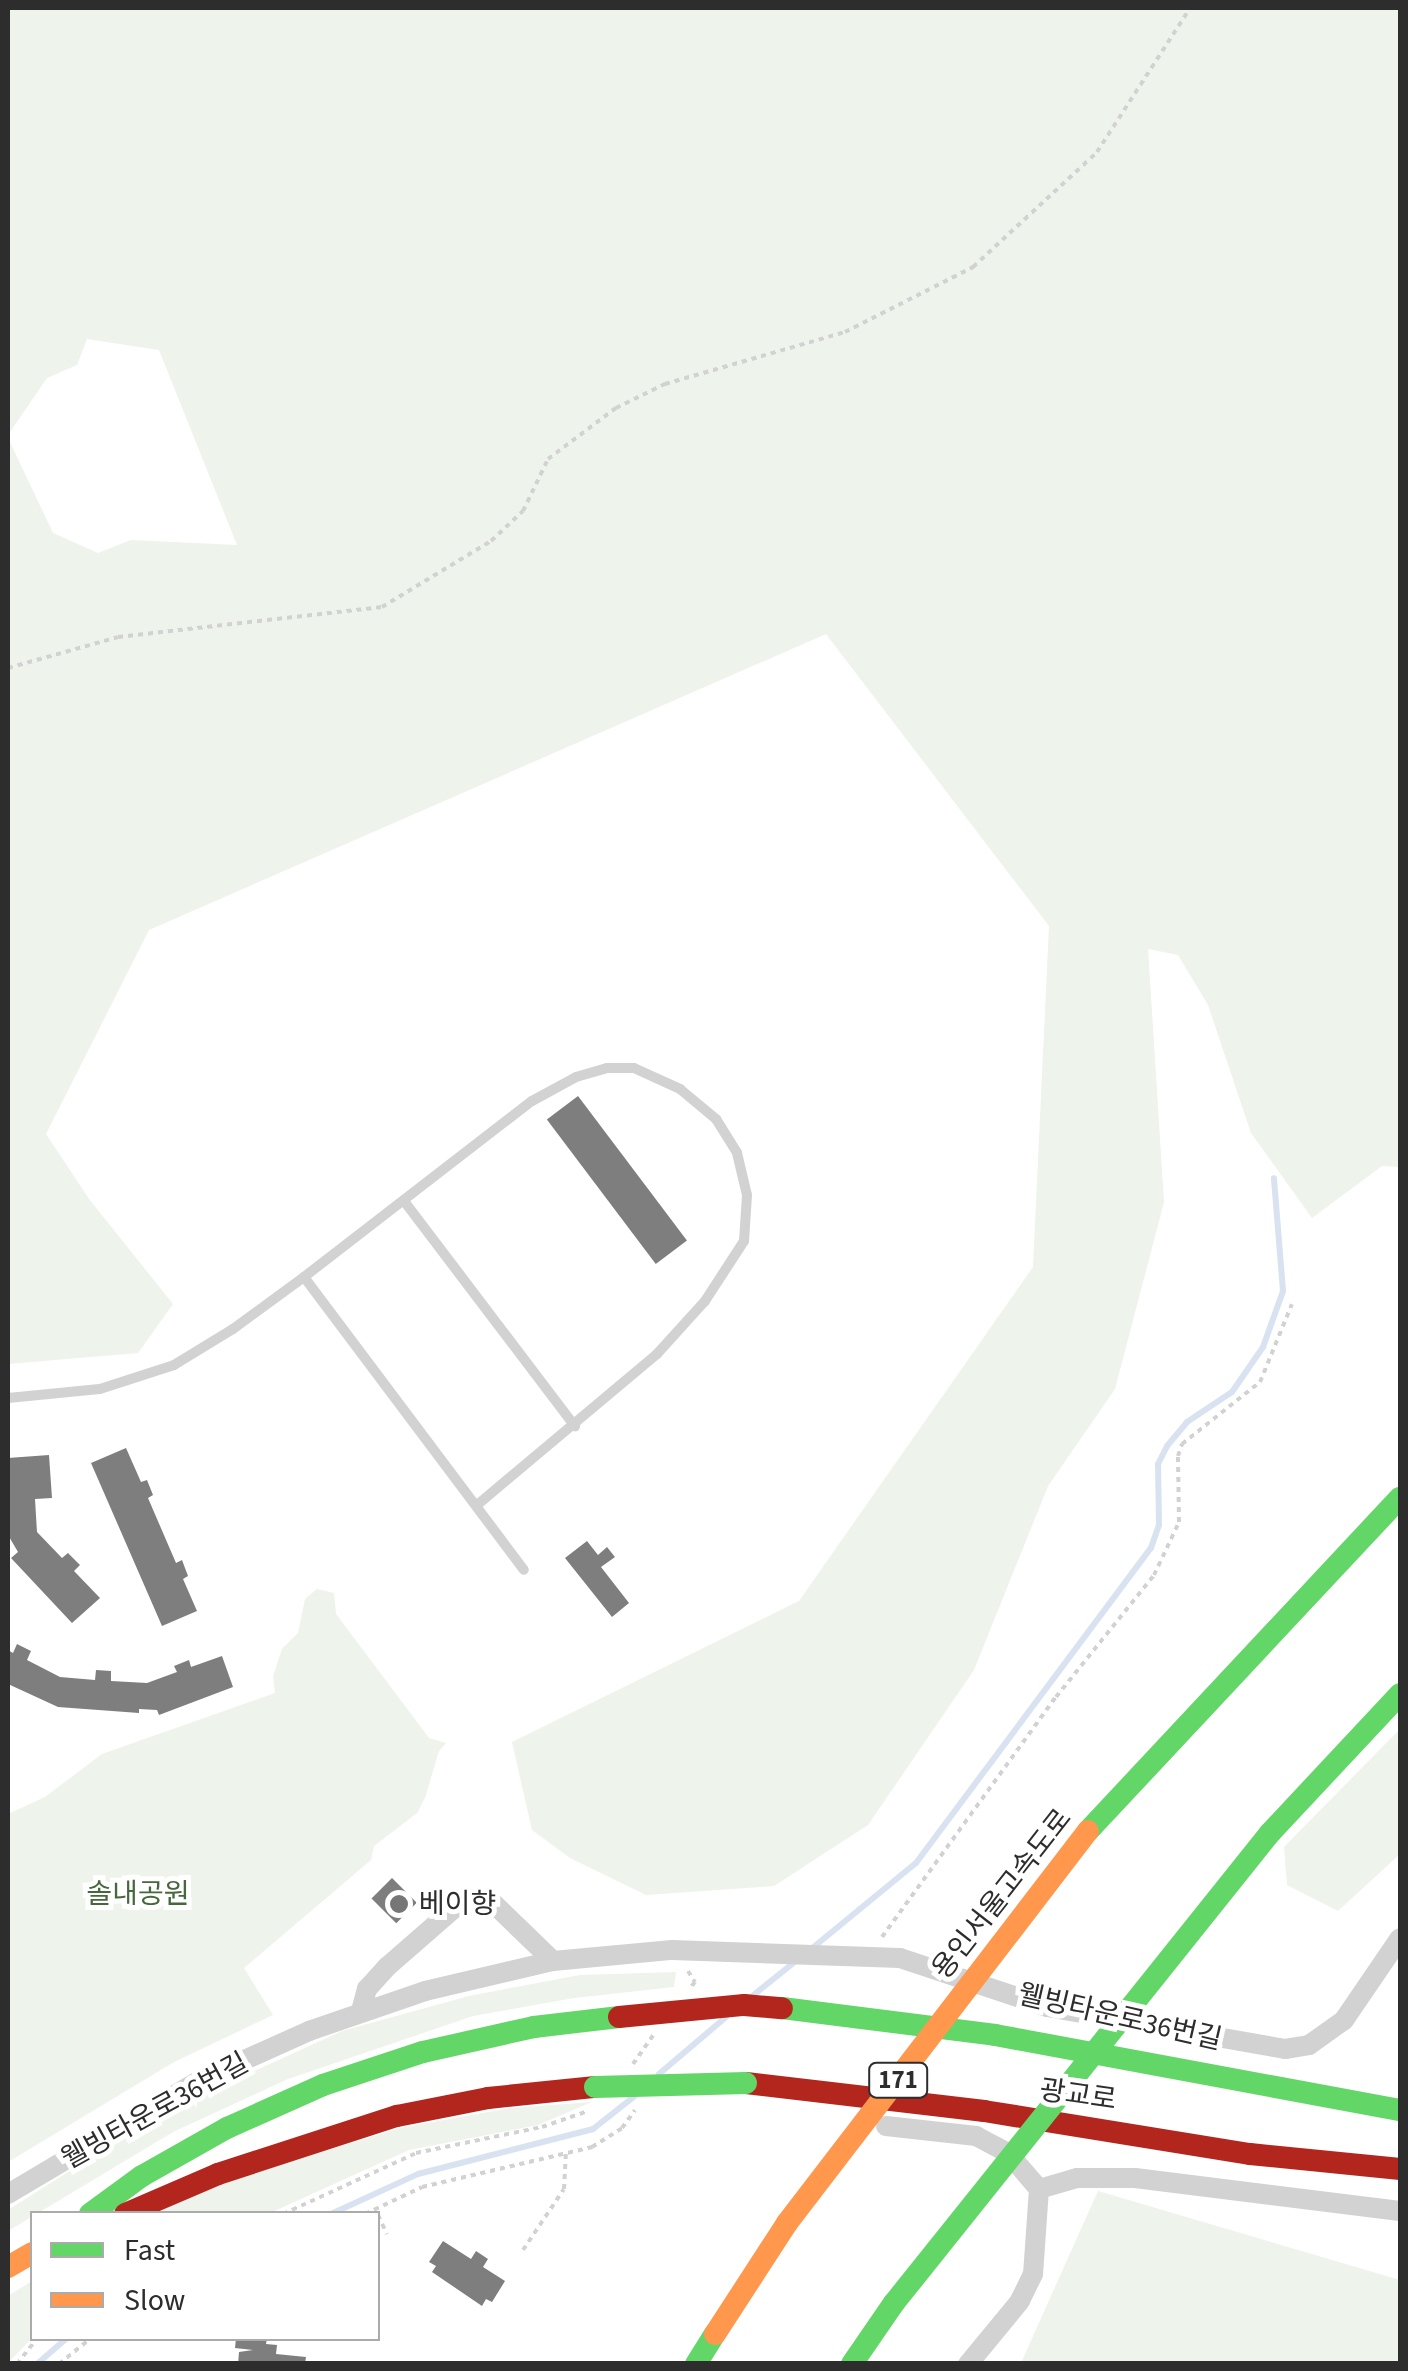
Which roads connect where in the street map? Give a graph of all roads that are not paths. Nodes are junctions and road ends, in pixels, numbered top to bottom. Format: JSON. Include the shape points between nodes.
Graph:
{"nodes":[{"id":1,"x":404,"y":1201,"type":"junction"},
{"id":2,"x":304,"y":1277,"type":"junction"},
{"id":3,"x":8,"y":1398,"type":"edge"},
{"id":4,"x":575,"y":1426,"type":"junction"},
{"id":5,"x":1400,"y":1498,"type":"edge"},
{"id":6,"x":478,"y":1505,"type":"junction"},
{"id":7,"x":524,"y":1570,"type":"dead end"},
{"id":8,"x":1400,"y":1694,"type":"edge"},
{"id":9,"x":1400,"y":1938,"type":"edge"},
{"id":10,"x":553,"y":1960,"type":"junction"},
{"id":11,"x":361,"y":2011,"type":"junction"},
{"id":12,"x":1400,"y":2110,"type":"edge"},
{"id":13,"x":886,"y":2126,"type":"dead end"},
{"id":14,"x":1400,"y":2169,"type":"edge"},
{"id":15,"x":1039,"y":2189,"type":"junction"},
{"id":16,"x":8,"y":2194,"type":"edge"},
{"id":17,"x":94,"y":2211,"type":"edge"},
{"id":18,"x":132,"y":2211,"type":"edge"},
{"id":19,"x":1400,"y":2211,"type":"edge"},
{"id":20,"x":30,"y":2253,"type":"edge"},
{"id":21,"x":8,"y":2267,"type":"edge"},
{"id":22,"x":696,"y":2364,"type":"edge"},
{"id":23,"x":852,"y":2364,"type":"edge"},
{"id":24,"x":968,"y":2364,"type":"edge"}],
"edges":[{"from":1,"to":2,"type":"lane"},
{"from":1,"to":4,"type":"lane"},
{"from":1,"to":4,"type":"lane","via":[[532,1101],[607,1068],[634,1068],[680,1089],[716,1119],[737,1153],[747,1195],[744,1241],[705,1302]]},
{"from":2,"to":3,"type":"lane","via":[[205,1348],[155,1373],[100,1389]]},
{"from":2,"to":6,"type":"lane"},
{"from":4,"to":6,"type":"lane"},
{"from":5,"to":22,"type":"main road","name":"용인서울고속도로","number":"171","bridge":true,"via":[[1088,1830],[788,2223]]},
{"from":6,"to":7,"type":"lane"},
{"from":8,"to":23,"type":"main road","bridge":true,"via":[[1270,1833]]},
{"from":9,"to":10,"type":"street","name":"웰빙타운로36번길","via":[[1344,2020],[1308,2044],[1285,2049],[1048,2008],[934,1966],[876,1956],[729,1950]]},
{"from":10,"to":11,"type":"street","name":"웰빙타운로36번길"},
{"from":10,"to":11,"type":"street","via":[[493,1903],[478,1898],[459,1904],[388,1966],[366,1988]]},
{"from":11,"to":16,"type":"street","name":"웰빙타운로36번길","via":[[200,2080]]},
{"from":12,"to":17,"type":"main road","name":"광교로","bridge":true,"via":[[995,2035],[782,2008],[708,2007],[534,2027],[322,2085],[227,2128]]},
{"from":13,"to":15,"type":"street","via":[[976,2136],[1008,2152]]},
{"from":14,"to":18,"type":"main road","name":"광교로","bridge":true,"via":[[746,2083],[594,2087],[398,2116],[256,2160]]},
{"from":15,"to":19,"type":"street","via":[[1077,2178],[1135,2178]]},
{"from":15,"to":24,"type":"street","via":[[1034,2274]]},
{"from":20,"to":21,"type":"main road"}]}
